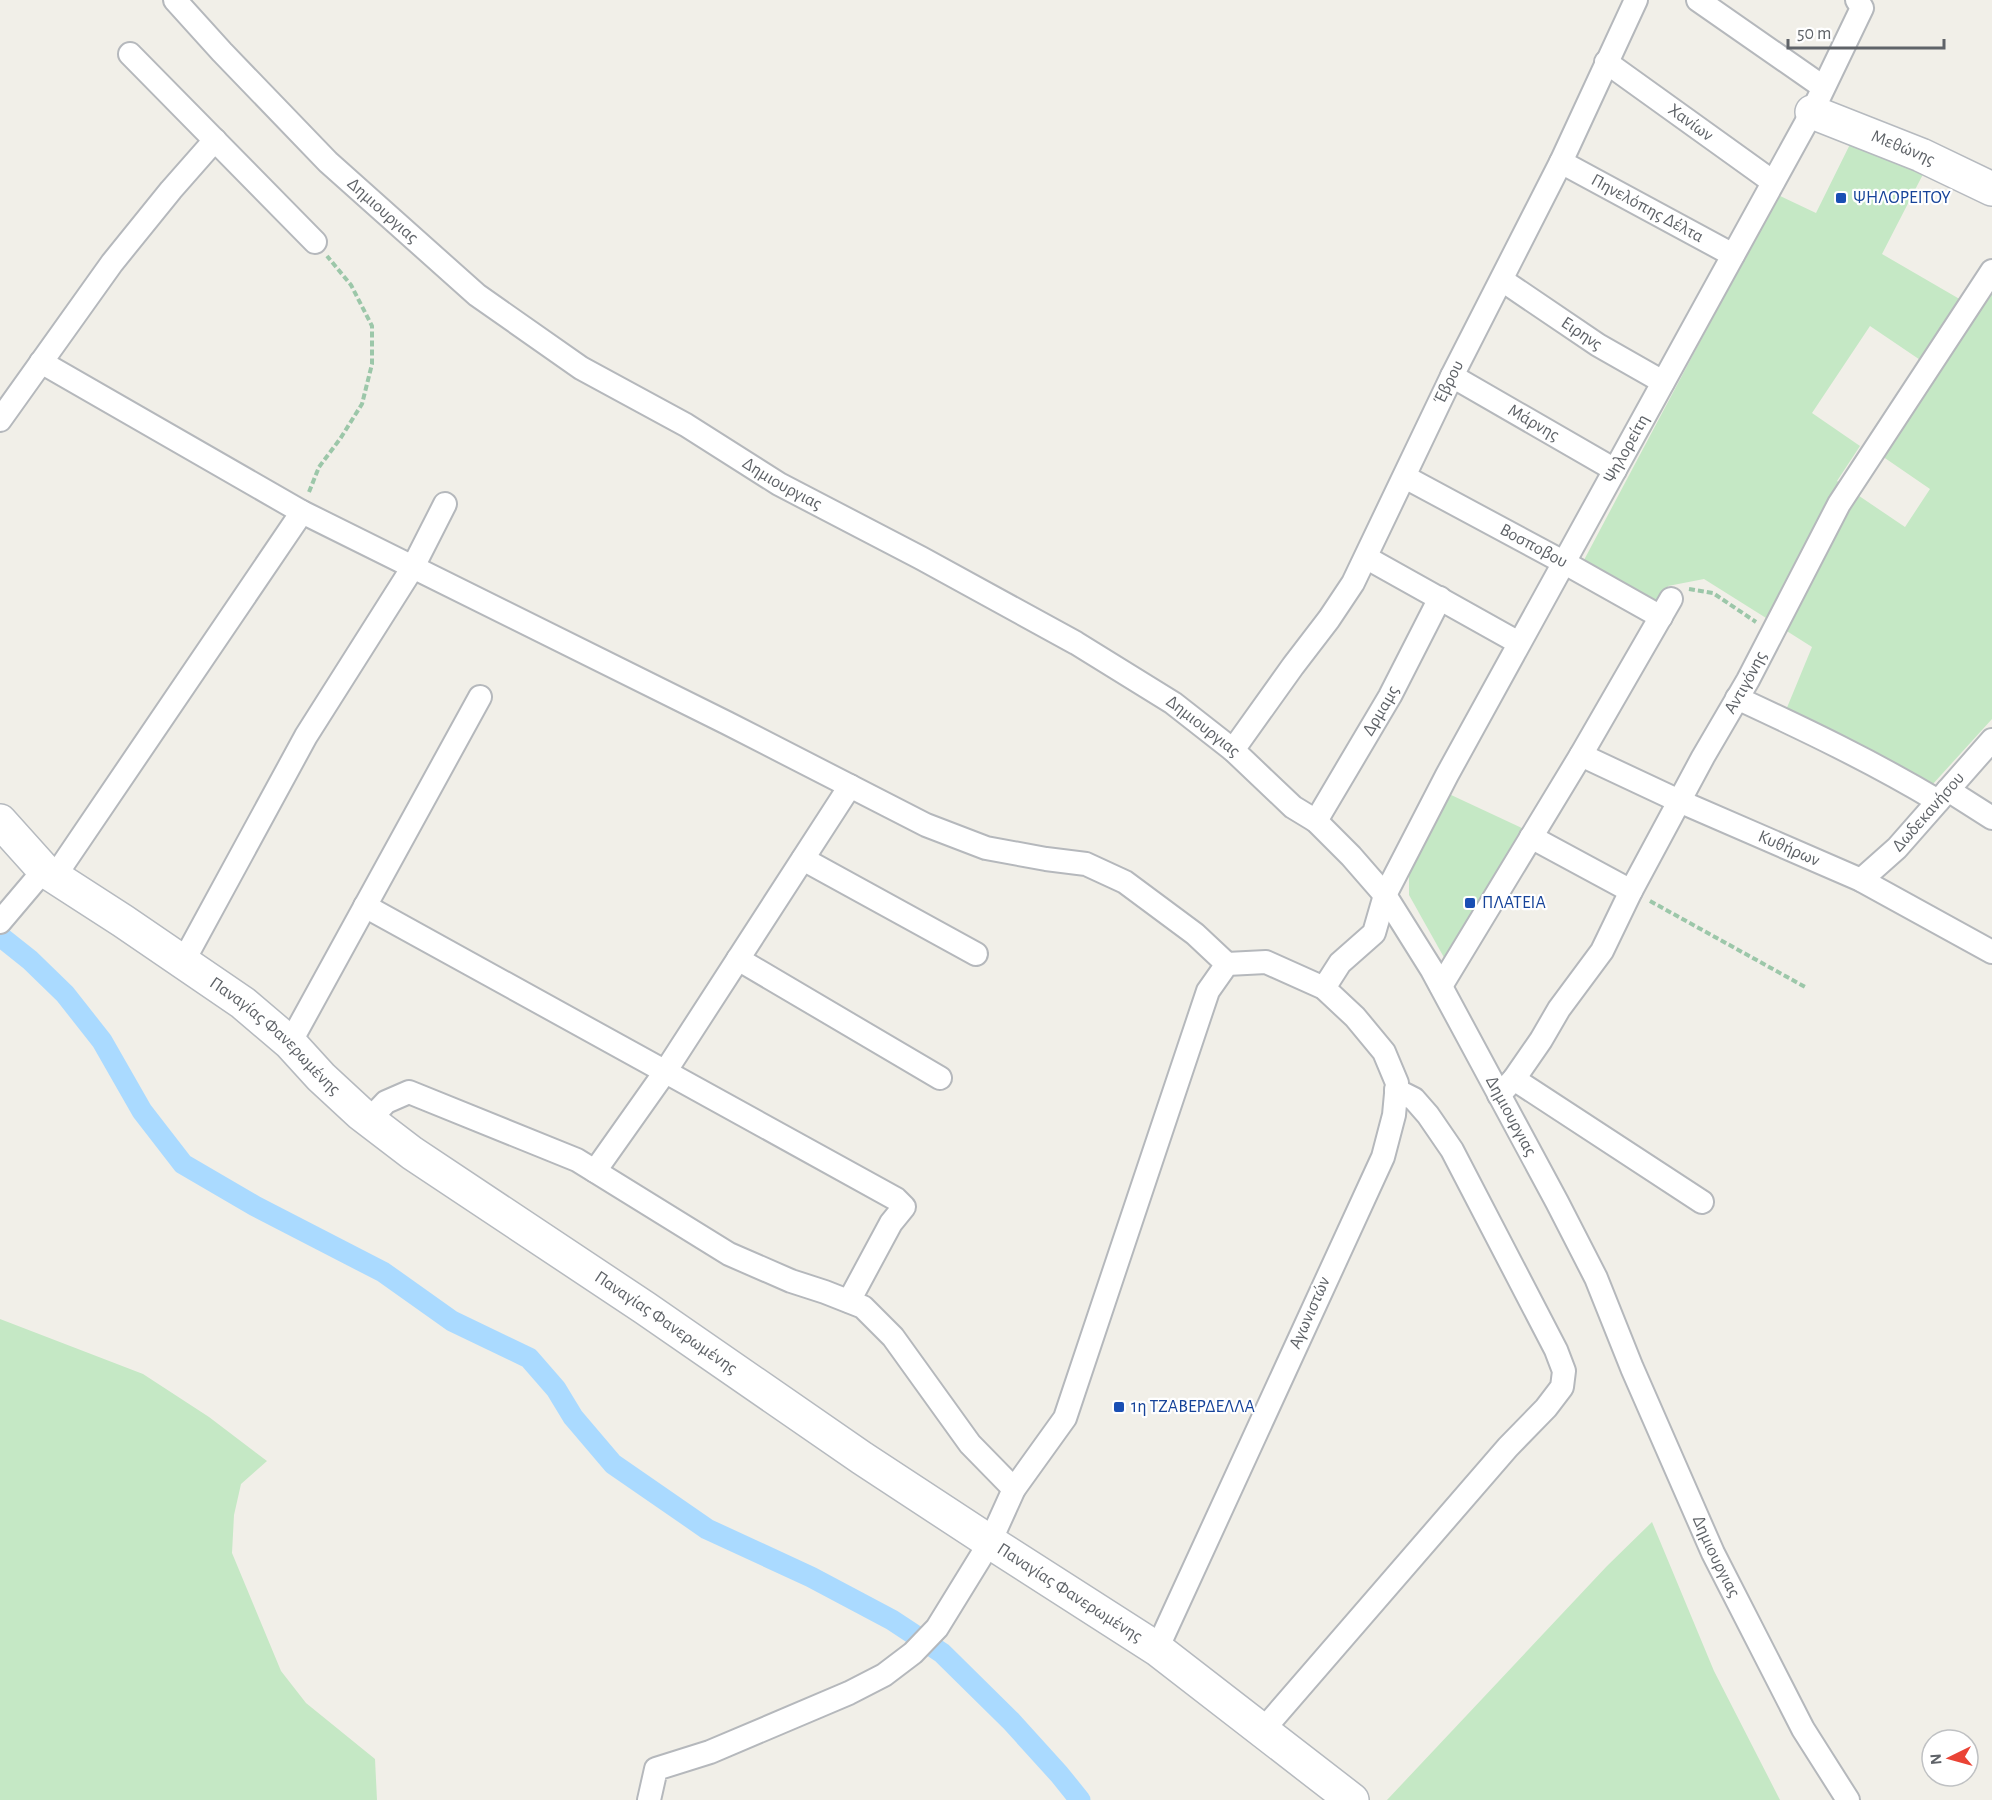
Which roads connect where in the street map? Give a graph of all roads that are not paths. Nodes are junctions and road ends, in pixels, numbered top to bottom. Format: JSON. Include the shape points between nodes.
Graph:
{"nodes":[{"id":1,"x":175,"y":0,"type":"edge"},
{"id":2,"x":1636,"y":0,"type":"edge"},
{"id":3,"x":1698,"y":0,"type":"edge"},
{"id":4,"x":1857,"y":0,"type":"edge"},
{"id":5,"x":129,"y":54,"type":"dead end"},
{"id":6,"x":1606,"y":62,"type":"junction"},
{"id":7,"x":1818,"y":99,"type":"junction"},
{"id":8,"x":215,"y":140,"type":"junction"},
{"id":9,"x":1562,"y":162,"type":"junction"},
{"id":10,"x":1773,"y":182,"type":"junction"},
{"id":11,"x":1992,"y":189,"type":"edge"},
{"id":12,"x":315,"y":242,"type":"road end"},
{"id":13,"x":1733,"y":255,"type":"junction"},
{"id":14,"x":1992,"y":271,"type":"edge"},
{"id":15,"x":1502,"y":280,"type":"junction"},
{"id":16,"x":41,"y":362,"type":"junction"},
{"id":17,"x":1452,"y":376,"type":"junction"},
{"id":18,"x":1663,"y":382,"type":"junction"},
{"id":19,"x":0,"y":420,"type":"edge"},
{"id":20,"x":1615,"y":470,"type":"junction"},
{"id":21,"x":1405,"y":477,"type":"junction"},
{"id":22,"x":446,"y":504,"type":"dead end"},
{"id":23,"x":302,"y":512,"type":"junction"},
{"id":24,"x":1367,"y":558,"type":"junction"},
{"id":25,"x":1565,"y":562,"type":"junction"},
{"id":26,"x":412,"y":567,"type":"junction"},
{"id":27,"x":1440,"y":598,"type":"junction"},
{"id":28,"x":1519,"y":643,"type":"junction"},
{"id":29,"x":480,"y":697,"type":"dead end"},
{"id":30,"x":1737,"y":698,"type":"junction"},
{"id":31,"x":1992,"y":740,"type":"edge"},
{"id":32,"x":1233,"y":750,"type":"junction"},
{"id":33,"x":1581,"y":755,"type":"junction"},
{"id":34,"x":850,"y":786,"type":"junction"},
{"id":35,"x":1943,"y":796,"type":"junction"},
{"id":36,"x":1679,"y":801,"type":"junction"},
{"id":37,"x":1992,"y":818,"type":"edge"},
{"id":38,"x":0,"y":821,"type":"edge"},
{"id":39,"x":1316,"y":821,"type":"junction"},
{"id":40,"x":1531,"y":837,"type":"junction"},
{"id":41,"x":803,"y":859,"type":"junction"},
{"id":42,"x":50,"y":873,"type":"junction"},
{"id":43,"x":1861,"y":880,"type":"junction"},
{"id":44,"x":1631,"y":891,"type":"junction"},
{"id":45,"x":1385,"y":895,"type":"junction"},
{"id":46,"x":365,"y":906,"type":"junction"},
{"id":47,"x":0,"y":922,"type":"edge"},
{"id":48,"x":1992,"y":952,"type":"edge"},
{"id":49,"x":976,"y":954,"type":"dead end"},
{"id":50,"x":738,"y":959,"type":"junction"},
{"id":51,"x":183,"y":962,"type":"junction"},
{"id":52,"x":1227,"y":964,"type":"junction"},
{"id":53,"x":1441,"y":986,"type":"junction"},
{"id":54,"x":1324,"y":988,"type":"junction"},
{"id":55,"x":290,"y":1043,"type":"junction"},
{"id":56,"x":665,"y":1072,"type":"junction"},
{"id":57,"x":940,"y":1078,"type":"dead end"},
{"id":58,"x":1507,"y":1087,"type":"junction"},
{"id":59,"x":1396,"y":1090,"type":"junction"},
{"id":60,"x":369,"y":1120,"type":"junction"},
{"id":61,"x":595,"y":1171,"type":"junction"},
{"id":62,"x":1702,"y":1202,"type":"dead end"},
{"id":63,"x":849,"y":1301,"type":"junction"},
{"id":64,"x":1014,"y":1489,"type":"junction"},
{"id":65,"x":990,"y":1542,"type":"junction"},
{"id":66,"x":1157,"y":1649,"type":"junction"},
{"id":67,"x":1263,"y":1730,"type":"junction"},
{"id":68,"x":649,"y":1800,"type":"edge"},
{"id":69,"x":1352,"y":1800,"type":"edge"},
{"id":70,"x":1848,"y":1800,"type":"edge"}],
"edges":[{"from":1,"to":32,"type":"street","name":"Δημιουργιας","via":[[328,162],[477,295],[581,368],[686,425],[779,483],[1076,643],[1173,703]]},
{"from":2,"to":6,"type":"street","name":"Έβρου"},
{"from":3,"to":7,"type":"street"},
{"from":4,"to":7,"type":"street","name":"Ψηλορείτη","via":[[1862,8]]},
{"from":5,"to":8,"type":"street"},
{"from":6,"to":9,"type":"street","name":"Έβρου"},
{"from":6,"to":10,"type":"street","name":"Χανίων"},
{"from":7,"to":10,"type":"street","name":"Ψηλορείτη"},
{"from":7,"to":11,"type":"main road","name":"Μεθώνης"},
{"from":8,"to":12,"type":"street"},
{"from":8,"to":16,"type":"street","via":[[112,263]]},
{"from":9,"to":13,"type":"street","name":"Πηνελόπης Δέλτα"},
{"from":9,"to":15,"type":"street","name":"Έβρου"},
{"from":10,"to":13,"type":"street","name":"Ψηλορείτη"},
{"from":13,"to":18,"type":"street","name":"Ψηλορείτη"},
{"from":14,"to":30,"type":"street","name":"Αντιγόνης","via":[[1839,504]]},
{"from":15,"to":17,"type":"street","name":"Έβρου"},
{"from":15,"to":18,"type":"street","name":"Ειρηνς","via":[[1598,345]]},
{"from":16,"to":19,"type":"street"},
{"from":16,"to":23,"type":"street"},
{"from":17,"to":20,"type":"street","name":"Μάρνης"},
{"from":17,"to":21,"type":"street","name":"Έβρου"},
{"from":18,"to":20,"type":"street","name":"Ψηλορείτη"},
{"from":20,"to":25,"type":"street","name":"Ψηλορείτη"},
{"from":21,"to":24,"type":"street","name":"Έβρου"},
{"from":21,"to":25,"type":"street","name":"Βοσποβου"},
{"from":22,"to":26,"type":"street"},
{"from":23,"to":26,"type":"street"},
{"from":23,"to":42,"type":"street"},
{"from":24,"to":27,"type":"street"},
{"from":24,"to":32,"type":"street","name":"Έβρου","via":[[1329,619]]},
{"from":25,"to":28,"type":"street","name":"Ψηλορείτη"},
{"from":25,"to":33,"type":"street","name":"Βοσποβου","via":[[1666,608]]},
{"from":26,"to":34,"type":"street"},
{"from":26,"to":51,"type":"street","via":[[306,736]]},
{"from":27,"to":28,"type":"street"},
{"from":27,"to":39,"type":"street","name":"Δρμαμς","via":[[1390,696]]},
{"from":28,"to":45,"type":"street","name":"Ψηλορείτη"},
{"from":29,"to":46,"type":"street"},
{"from":30,"to":35,"type":"street"},
{"from":30,"to":36,"type":"street","name":"Αντιγόνης"},
{"from":31,"to":35,"type":"street","name":"Δωδεκανήσου"},
{"from":32,"to":39,"type":"street","name":"Δημιουργιας","via":[[1293,807]]},
{"from":33,"to":36,"type":"street","name":"Κυθήρων"},
{"from":33,"to":40,"type":"street"},
{"from":34,"to":41,"type":"street"},
{"from":34,"to":52,"type":"street","via":[[926,825],[986,848],[1086,864],[1125,882],[1195,933]]},
{"from":35,"to":37,"type":"street"},
{"from":35,"to":43,"type":"street","name":"Δωδεκανήσου","via":[[1897,848]]},
{"from":36,"to":43,"type":"street","name":"Κυθήρων"},
{"from":36,"to":44,"type":"street","name":"Αντιγόνης"},
{"from":38,"to":42,"type":"main road","name":"Παναγίας Φανερωμένης"},
{"from":39,"to":45,"type":"street","name":"Δημιουργιας","via":[[1352,855]]},
{"from":40,"to":44,"type":"street"},
{"from":40,"to":53,"type":"street"},
{"from":41,"to":49,"type":"street"},
{"from":41,"to":50,"type":"street"},
{"from":42,"to":47,"type":"street"},
{"from":42,"to":51,"type":"main road","name":"Παναγίας Φανερωμένης"},
{"from":43,"to":48,"type":"street","name":"Κυθήρων"},
{"from":44,"to":58,"type":"street","name":"Αντιγόνης","via":[[1602,951]]},
{"from":45,"to":53,"type":"street","name":"Δημιουργιας"},
{"from":45,"to":54,"type":"street","name":"Ψηλορείτη","via":[[1374,933],[1340,963]]},
{"from":46,"to":55,"type":"street"},
{"from":46,"to":56,"type":"street"},
{"from":50,"to":56,"type":"street"},
{"from":50,"to":57,"type":"street"},
{"from":51,"to":55,"type":"main road","name":"Παναγίας Φανερωμένης","via":[[243,1003]]},
{"from":52,"to":54,"type":"street","name":"Αγωνιστών","via":[[1266,962]]},
{"from":52,"to":64,"type":"street","via":[[1208,992],[1065,1418]]},
{"from":53,"to":58,"type":"street","name":"Δημιουργιας"},
{"from":54,"to":59,"type":"street","name":"Αγωνιστών","via":[[1384,1052],[1397,1083]]},
{"from":55,"to":60,"type":"main road","name":"Παναγίας Φανερωμένης"},
{"from":56,"to":61,"type":"street"},
{"from":56,"to":63,"type":"street","via":[[896,1199],[904,1207],[891,1223]]},
{"from":58,"to":62,"type":"street"},
{"from":58,"to":70,"type":"street","name":"Δημιουργιας","via":[[1596,1278],[1713,1553],[1803,1729]]},
{"from":59,"to":66,"type":"street","name":"Αγωνιστών","via":[[1383,1157]]},
{"from":59,"to":67,"type":"street","via":[[1414,1099],[1452,1150],[1556,1350],[1564,1371],[1562,1387]]},
{"from":60,"to":61,"type":"street","via":[[386,1102],[409,1092],[577,1160]]},
{"from":60,"to":65,"type":"main road","name":"Παναγίας Φανερωμένης","via":[[412,1153]]},
{"from":61,"to":63,"type":"street","via":[[729,1254]]},
{"from":63,"to":64,"type":"street","via":[[863,1307],[893,1337],[970,1444]]},
{"from":64,"to":65,"type":"street"},
{"from":65,"to":66,"type":"main road","name":"Παναγίας Φανερωμένης"},
{"from":65,"to":68,"type":"street","via":[[937,1628],[884,1675],[710,1752],[656,1769]]},
{"from":66,"to":67,"type":"main road","name":"Παναγίας Φανερωμένης"},
{"from":67,"to":69,"type":"main road","name":"Παναγίας Φανερωμένης"}]}
